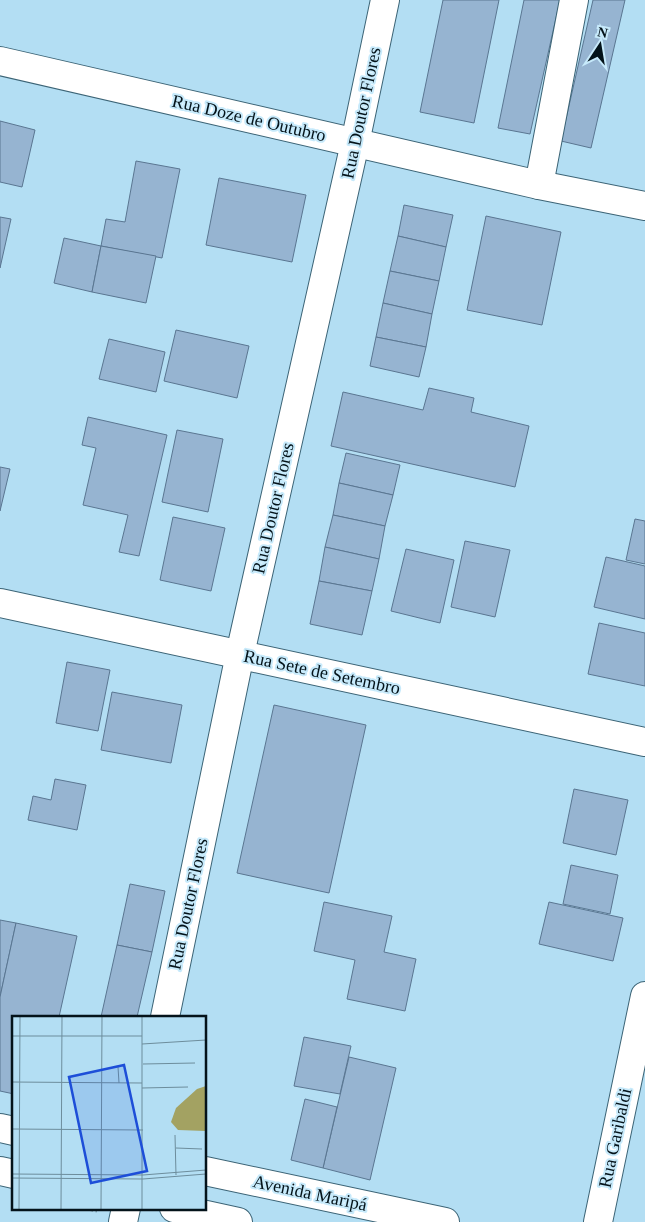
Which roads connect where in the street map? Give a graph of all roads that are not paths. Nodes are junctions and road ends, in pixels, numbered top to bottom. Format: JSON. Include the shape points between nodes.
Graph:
{"nodes":[{"id":1,"x":385,"y":0,"type":"edge"},
{"id":2,"x":574,"y":0,"type":"edge"},
{"id":3,"x":0,"y":61,"type":"edge"},
{"id":4,"x":355,"y":143,"type":"junction"},
{"id":5,"x":539,"y":185,"type":"junction"},
{"id":6,"x":645,"y":206,"type":"edge"},
{"id":7,"x":0,"y":602,"type":"edge"},
{"id":8,"x":240,"y":654,"type":"junction"},
{"id":9,"x":645,"y":742,"type":"edge"},
{"id":10,"x":645,"y":996,"type":"edge"},
{"id":11,"x":165,"y":1016,"type":"edge"},
{"id":12,"x":206,"y":1171,"type":"edge"},
{"id":13,"x":183,"y":1210,"type":"edge"},
{"id":14,"x":238,"y":1222,"type":"edge"},
{"id":15,"x":445,"y":1222,"type":"edge"},
{"id":16,"x":598,"y":1222,"type":"edge"}],
"edges":[{"from":1,"to":4,"type":"street","name":"Rua Doutor Flores"},
{"from":2,"to":5,"type":"street"},
{"from":3,"to":4,"type":"street","name":"Rua Doze de Outubro"},
{"from":4,"to":5,"type":"street","name":"Rua Doze de Outubro"},
{"from":4,"to":8,"type":"street","name":"Rua Doutor Flores"},
{"from":5,"to":6,"type":"street","name":"Rua Doze de Outubro"},
{"from":7,"to":8,"type":"street","name":"Rua Sete de Setembro"},
{"from":8,"to":9,"type":"street","name":"Rua Sete de Setembro"},
{"from":8,"to":11,"type":"street","name":"Rua Doutor Flores"},
{"from":10,"to":16,"type":"street","name":"Rua Garibaldi"},
{"from":12,"to":15,"type":"street","name":"Avenida Maripá"},
{"from":13,"to":14,"type":"street"}]}
